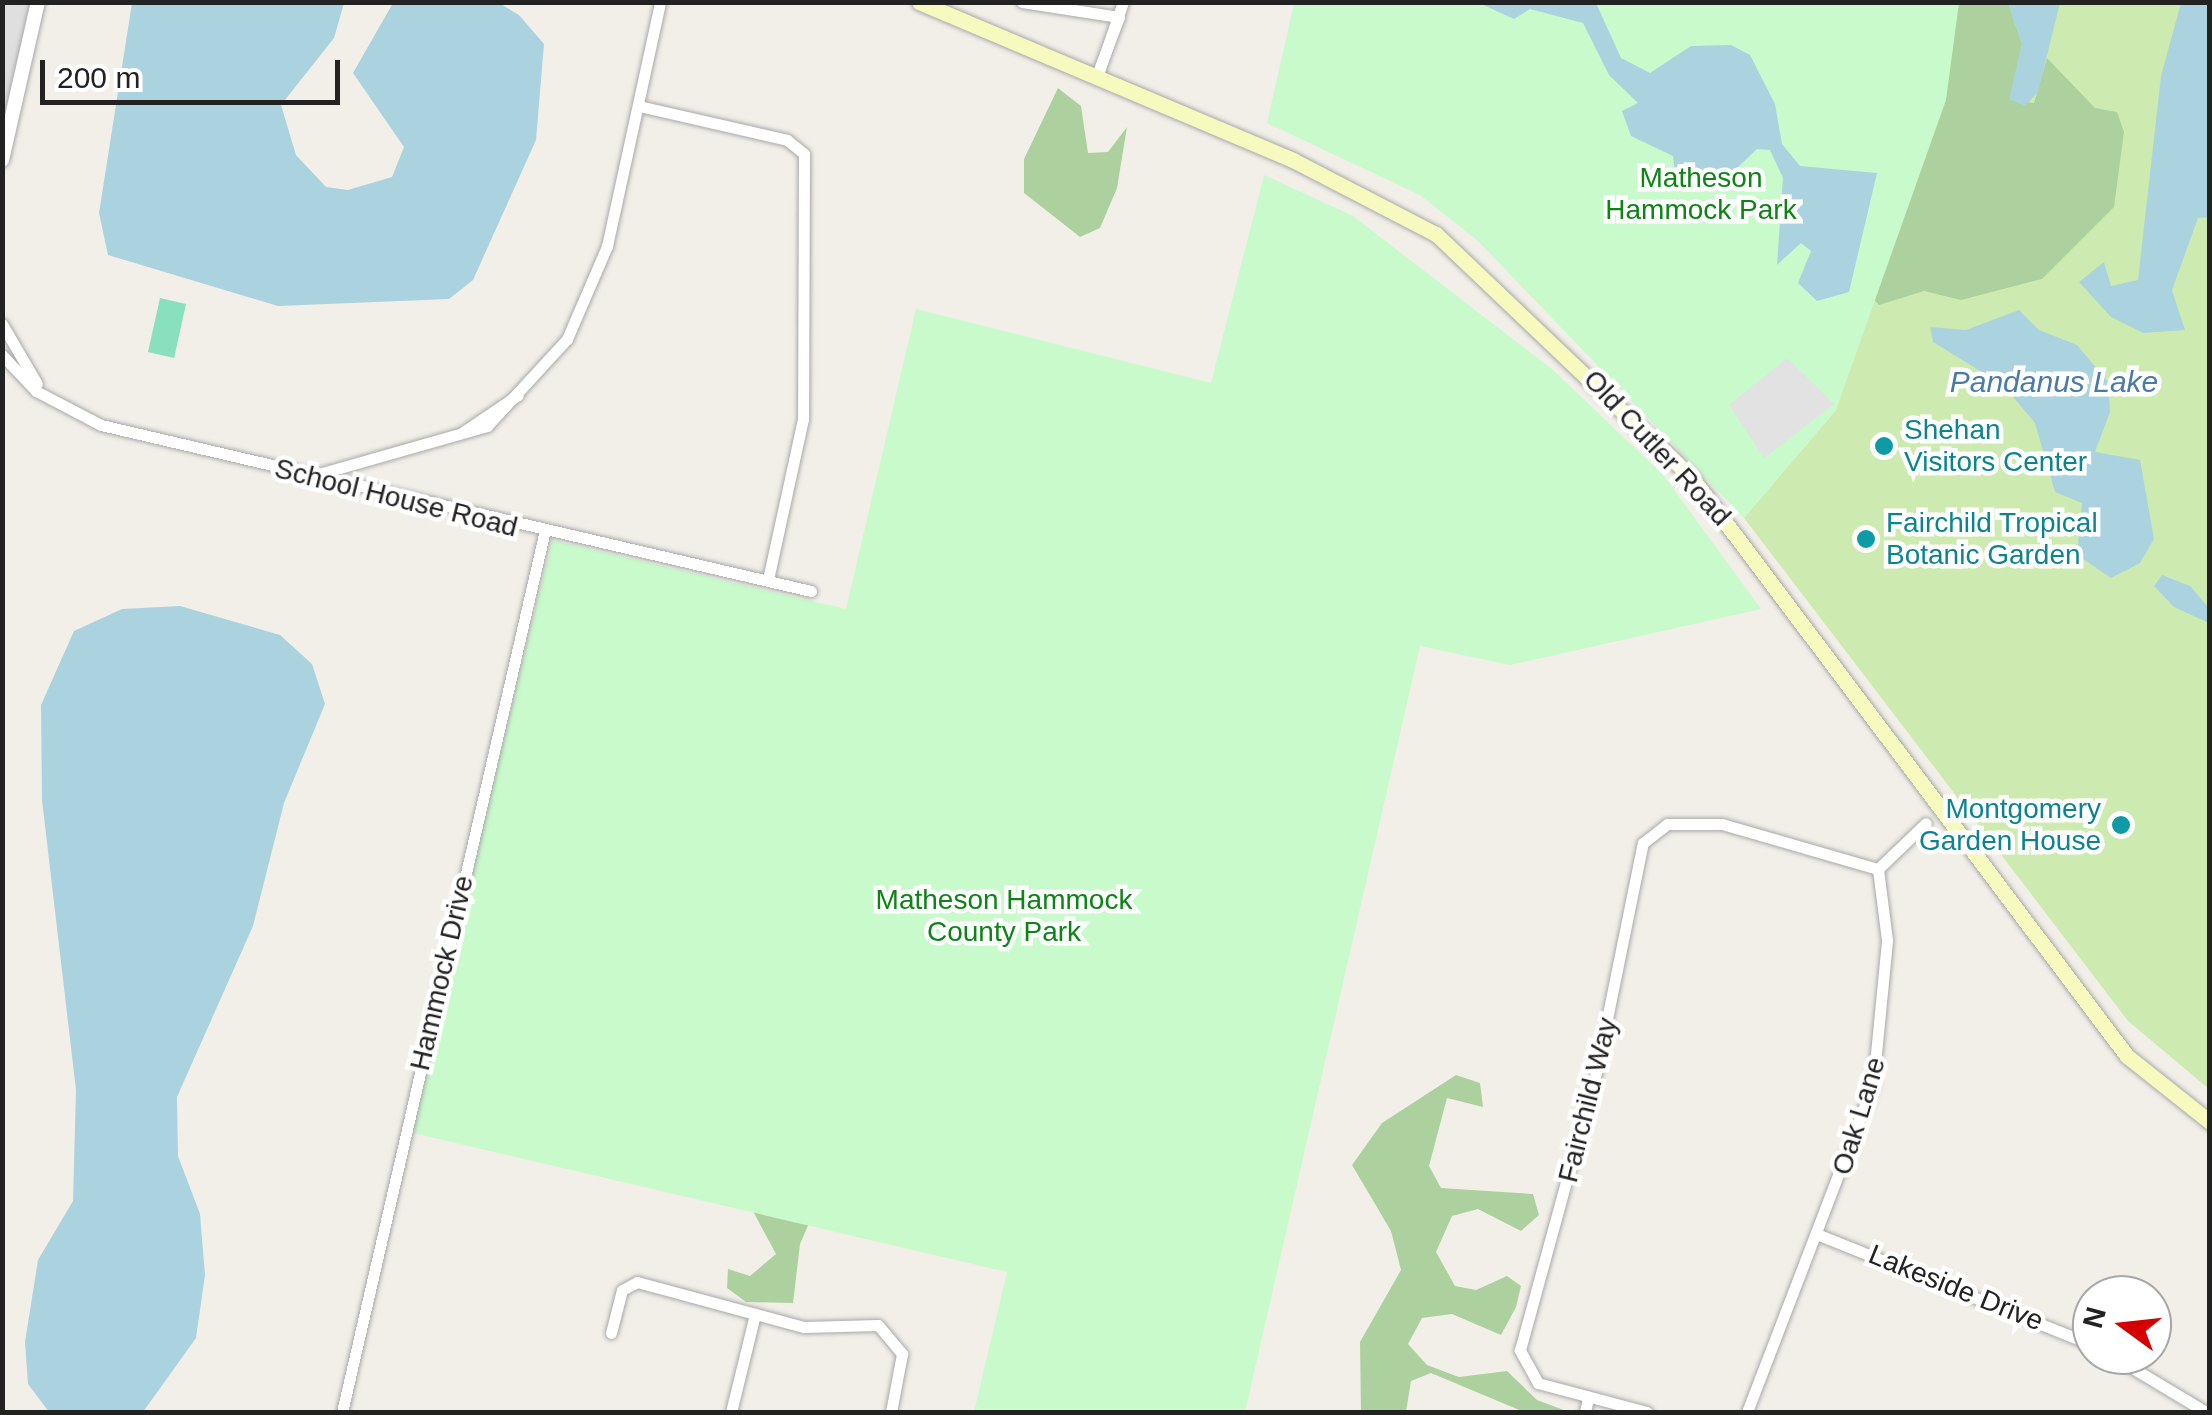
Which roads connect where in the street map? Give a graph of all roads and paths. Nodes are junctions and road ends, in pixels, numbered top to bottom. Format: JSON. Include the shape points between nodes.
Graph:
{"nodes":[{"id":1,"x":38,"y":2,"type":"edge"},
{"id":2,"x":660,"y":2,"type":"edge"},
{"id":3,"x":919,"y":2,"type":"edge"},
{"id":4,"x":1022,"y":2,"type":"edge"},
{"id":5,"x":1123,"y":2,"type":"edge"},
{"id":6,"x":1119,"y":17,"type":"junction"},
{"id":7,"x":1097,"y":76,"type":"junction"},
{"id":8,"x":639,"y":106,"type":"junction"},
{"id":9,"x":2,"y":160,"type":"edge"},
{"id":10,"x":2,"y":324,"type":"edge"},
{"id":11,"x":2,"y":355,"type":"edge"},
{"id":12,"x":45,"y":396,"type":"junction"},
{"id":13,"x":313,"y":476,"type":"junction"},
{"id":14,"x":544,"y":534,"type":"junction"},
{"id":15,"x":768,"y":580,"type":"junction"},
{"id":16,"x":812,"y":590,"type":"dead end"},
{"id":17,"x":1926,"y":823,"type":"dead end"},
{"id":18,"x":1878,"y":869,"type":"junction"},
{"id":19,"x":2210,"y":1122,"type":"edge"},
{"id":20,"x":1818,"y":1235,"type":"junction"},
{"id":21,"x":755,"y":1314,"type":"junction"},
{"id":22,"x":611,"y":1333,"type":"dead end"},
{"id":23,"x":2072,"y":1338,"type":"edge"},
{"id":24,"x":2144,"y":1375,"type":"edge"},
{"id":25,"x":1588,"y":1398,"type":"junction"},
{"id":26,"x":342,"y":1412,"type":"edge"},
{"id":27,"x":731,"y":1412,"type":"edge"},
{"id":28,"x":891,"y":1412,"type":"edge"},
{"id":29,"x":1585,"y":1412,"type":"edge"},
{"id":30,"x":1647,"y":1412,"type":"edge"},
{"id":31,"x":1747,"y":1412,"type":"edge"},
{"id":32,"x":2206,"y":1412,"type":"edge"}],
"edges":[{"from":1,"to":9,"type":"street"},
{"from":2,"to":8,"type":"street"},
{"from":3,"to":7,"type":"main road","name":"Old Cutler Road"},
{"from":4,"to":6,"type":"street"},
{"from":5,"to":6,"type":"street"},
{"from":6,"to":7,"type":"street"},
{"from":7,"to":19,"type":"main road","name":"Old Cutler Road","via":[[1392,204],[1570,356],[1728,522],[2128,1056]]},
{"from":8,"to":13,"type":"street","via":[[590,301],[518,394],[463,432]]},
{"from":8,"to":15,"type":"street","via":[[787,140],[804,154],[804,420]]},
{"from":10,"to":12,"type":"street"},
{"from":11,"to":12,"type":"street","name":"School House Road"},
{"from":12,"to":13,"type":"street","name":"School House Road","via":[[101,425]]},
{"from":13,"to":14,"type":"street","name":"School House Road"},
{"from":14,"to":15,"type":"street","name":"School House Road","via":[[570,531]]},
{"from":14,"to":26,"type":"street","name":"Hammock Drive"},
{"from":15,"to":16,"type":"street","name":"School House Road"},
{"from":17,"to":18,"type":"street"},
{"from":18,"to":20,"type":"street","name":"Oak Lane","via":[[1887,924],[1879,1055]]},
{"from":18,"to":25,"type":"street","name":"Fairchild Way","via":[[1744,827],[1693,821],[1653,831],[1638,858],[1593,1084],[1521,1338],[1524,1369]]},
{"from":20,"to":23,"type":"street","name":"Lakeside Drive"},
{"from":20,"to":31,"type":"street","name":"Oak Lane"},
{"from":21,"to":22,"type":"street","via":[[630,1283]]},
{"from":21,"to":27,"type":"street"},
{"from":21,"to":28,"type":"street","via":[[804,1327],[869,1324],[893,1336],[902,1359]]},
{"from":24,"to":32,"type":"street"},
{"from":25,"to":29,"type":"street"},
{"from":25,"to":30,"type":"street"}]}
